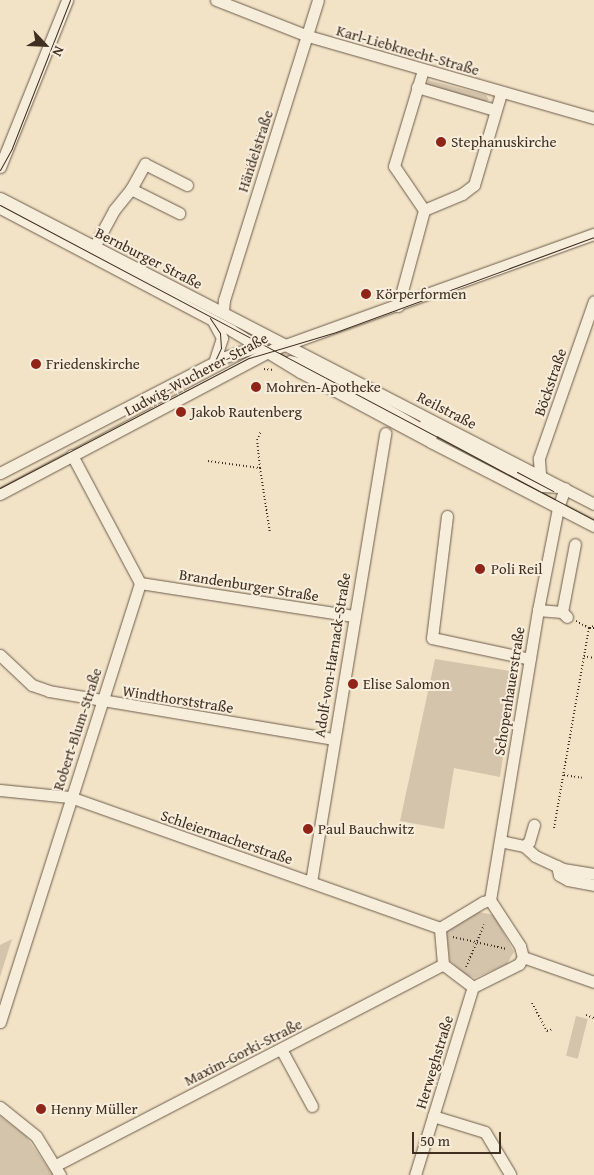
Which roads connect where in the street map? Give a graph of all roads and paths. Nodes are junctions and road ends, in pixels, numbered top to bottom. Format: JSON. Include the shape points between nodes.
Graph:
{"nodes":[{"id":1,"x":67,"y":0,"type":"edge"},
{"id":2,"x":216,"y":0,"type":"edge"},
{"id":3,"x":318,"y":0,"type":"edge"},
{"id":4,"x":308,"y":36,"type":"junction"},
{"id":5,"x":423,"y":70,"type":"junction"},
{"id":6,"x":417,"y":87,"type":"junction"},
{"id":7,"x":501,"y":93,"type":"junction"},
{"id":8,"x":495,"y":110,"type":"junction"},
{"id":9,"x":594,"y":118,"type":"edge"},
{"id":10,"x":264,"y":134,"type":"dead end"},
{"id":11,"x":0,"y":167,"type":"edge"},
{"id":12,"x":246,"y":169,"type":"dead end"},
{"id":13,"x":187,"y":185,"type":"dead end"},
{"id":14,"x":131,"y":189,"type":"junction"},
{"id":15,"x":0,"y":198,"type":"edge"},
{"id":16,"x":0,"y":208,"type":"edge"},
{"id":17,"x":424,"y":210,"type":"junction"},
{"id":18,"x":179,"y":213,"type":"dead end"},
{"id":19,"x":594,"y":234,"type":"edge"},
{"id":20,"x":94,"y":247,"type":"junction"},
{"id":21,"x":594,"y":301,"type":"edge"},
{"id":22,"x":398,"y":306,"type":"junction"},
{"id":23,"x":224,"y":311,"type":"junction"},
{"id":24,"x":212,"y":320,"type":"junction"},
{"id":25,"x":286,"y":344,"type":"junction"},
{"id":26,"x":264,"y":348,"type":"junction"},
{"id":27,"x":214,"y":362,"type":"junction"},
{"id":28,"x":393,"y":400,"type":"junction"},
{"id":29,"x":261,"y":431,"type":"dead end"},
{"id":30,"x":385,"y":433,"type":"dead end"},
{"id":31,"x":72,"y":455,"type":"junction"},
{"id":32,"x":208,"y":461,"type":"dead end"},
{"id":33,"x":260,"y":468,"type":"junction"},
{"id":34,"x":0,"y":473,"type":"edge"},
{"id":35,"x":540,"y":474,"type":"junction"},
{"id":36,"x":565,"y":488,"type":"junction"},
{"id":37,"x":0,"y":494,"type":"edge"},
{"id":38,"x":594,"y":504,"type":"edge"},
{"id":39,"x":558,"y":508,"type":"junction"},
{"id":40,"x":448,"y":516,"type":"dead end"},
{"id":41,"x":594,"y":526,"type":"edge"},
{"id":42,"x":270,"y":533,"type":"dead end"},
{"id":43,"x":575,"y":544,"type":"dead end"},
{"id":44,"x":140,"y":583,"type":"junction"},
{"id":45,"x":538,"y":610,"type":"junction"},
{"id":46,"x":353,"y":616,"type":"junction"},
{"id":47,"x":594,"y":628,"type":"edge"},
{"id":48,"x":0,"y":656,"type":"edge"},
{"id":49,"x":584,"y":656,"type":"junction"},
{"id":50,"x":594,"y":658,"type":"edge"},
{"id":51,"x":530,"y":659,"type":"junction"},
{"id":52,"x":101,"y":701,"type":"junction"},
{"id":53,"x":333,"y":739,"type":"junction"},
{"id":54,"x":564,"y":775,"type":"junction"},
{"id":55,"x":582,"y":778,"type":"dead end"},
{"id":56,"x":0,"y":790,"type":"edge"},
{"id":57,"x":70,"y":798,"type":"junction"},
{"id":58,"x":534,"y":824,"type":"dead end"},
{"id":59,"x":554,"y":828,"type":"dead end"},
{"id":60,"x":500,"y":841,"type":"junction"},
{"id":61,"x":524,"y":846,"type":"junction"},
{"id":62,"x":557,"y":866,"type":"junction"},
{"id":63,"x":594,"y":874,"type":"edge"},
{"id":64,"x":311,"y":882,"type":"junction"},
{"id":65,"x":594,"y":884,"type":"edge"},
{"id":66,"x":490,"y":900,"type":"junction"},
{"id":67,"x":484,"y":926,"type":"dead end"},
{"id":68,"x":440,"y":928,"type":"junction"},
{"id":69,"x":451,"y":937,"type":"dead end"},
{"id":70,"x":477,"y":943,"type":"junction"},
{"id":71,"x":510,"y":950,"type":"dead end"},
{"id":72,"x":523,"y":957,"type":"junction"},
{"id":73,"x":443,"y":964,"type":"junction"},
{"id":74,"x":464,"y":972,"type":"dead end"},
{"id":75,"x":594,"y":982,"type":"edge"},
{"id":76,"x":473,"y":987,"type":"junction"},
{"id":77,"x":532,"y":1003,"type":"dead end"},
{"id":78,"x":586,"y":1015,"type":"dead end"},
{"id":79,"x":594,"y":1018,"type":"edge"},
{"id":80,"x":0,"y":1022,"type":"edge"},
{"id":81,"x":553,"y":1029,"type":"dead end"},
{"id":82,"x":281,"y":1049,"type":"junction"},
{"id":83,"x":312,"y":1106,"type":"dead end"},
{"id":84,"x":0,"y":1107,"type":"edge"},
{"id":85,"x":433,"y":1116,"type":"junction"},
{"id":86,"x":58,"y":1170,"type":"edge"},
{"id":87,"x":510,"y":1174,"type":"dead end"},
{"id":88,"x":415,"y":1175,"type":"edge"}],
"edges":[{"from":1,"to":11,"type":"street"},
{"from":2,"to":4,"type":"street","name":"Karl-Liebknecht-Straße"},
{"from":3,"to":4,"type":"street","name":"Händelstraße"},
{"from":4,"to":5,"type":"street","name":"Karl-Liebknecht-Straße"},
{"from":4,"to":23,"type":"street","name":"Händelstraße","via":[[224,300]]},
{"from":5,"to":6,"type":"street"},
{"from":5,"to":7,"type":"street","name":"Karl-Liebknecht-Straße"},
{"from":6,"to":8,"type":"street"},
{"from":6,"to":17,"type":"street","via":[[394,166]]},
{"from":7,"to":8,"type":"street"},
{"from":7,"to":9,"type":"street","name":"Karl-Liebknecht-Straße"},
{"from":8,"to":17,"type":"street","via":[[474,185],[462,194]]},
{"from":10,"to":12,"type":"path","via":[[257,131]]},
{"from":13,"to":14,"type":"street","via":[[144,164]]},
{"from":14,"to":18,"type":"street"},
{"from":14,"to":20,"type":"street","via":[[114,210]]},
{"from":15,"to":20,"type":"street","name":"Bernburger Straße"},
{"from":16,"to":24,"type":"street","name":"Bernburger Straße"},
{"from":17,"to":22,"type":"street"},
{"from":19,"to":22,"type":"street","name":"Ludwig-Wucherer-Straße"},
{"from":20,"to":23,"type":"street","name":"Bernburger Straße"},
{"from":21,"to":35,"type":"street","name":"Böckstraße","via":[[539,458]]},
{"from":22,"to":25,"type":"street","name":"Ludwig-Wucherer-Straße"},
{"from":23,"to":25,"type":"street","name":"Bernburger Straße"},
{"from":24,"to":26,"type":"street","name":"Bernburger Straße"},
{"from":24,"to":27,"type":"street","via":[[222,338]]},
{"from":25,"to":26,"type":"street","name":"Ludwig-Wucherer-Straße"},
{"from":25,"to":28,"type":"street","name":"Reilstraße"},
{"from":26,"to":27,"type":"street","name":"Ludwig-Wucherer-Straße"},
{"from":26,"to":31,"type":"street","name":"Ludwig-Wucherer-Straße"},
{"from":26,"to":39,"type":"street"},
{"from":27,"to":34,"type":"street","name":"Ludwig-Wucherer-Straße"},
{"from":28,"to":35,"type":"street","name":"Reilstraße"},
{"from":28,"to":36,"type":"street","via":[[436,430],[542,486]]},
{"from":29,"to":33,"type":"path","via":[[257,440]]},
{"from":30,"to":46,"type":"street","name":"Adolf-von-Harnack-Straße"},
{"from":31,"to":37,"type":"street","name":"Ludwig-Wucherer-Straße"},
{"from":31,"to":44,"type":"street"},
{"from":32,"to":33,"type":"path"},
{"from":33,"to":42,"type":"path"},
{"from":35,"to":36,"type":"street","name":"Reilstraße"},
{"from":36,"to":38,"type":"street","name":"Reilstraße"},
{"from":36,"to":39,"type":"street","name":"Schopenhauerstraße"},
{"from":39,"to":41,"type":"street"},
{"from":39,"to":45,"type":"street","name":"Schopenhauerstraße"},
{"from":40,"to":51,"type":"street","via":[[432,638]]},
{"from":43,"to":45,"type":"street","via":[[564,615]]},
{"from":44,"to":46,"type":"street","name":"Brandenburger Straße"},
{"from":44,"to":52,"type":"street","name":"Robert-Blum-Straße"},
{"from":45,"to":51,"type":"street","name":"Schopenhauerstraße"},
{"from":46,"to":53,"type":"street","name":"Adolf-von-Harnack-Straße"},
{"from":47,"to":49,"type":"path","via":[[589,628]]},
{"from":48,"to":52,"type":"street","name":"Windthorststraße","via":[[32,685]]},
{"from":49,"to":50,"type":"path"},
{"from":49,"to":54,"type":"path"},
{"from":51,"to":60,"type":"street","name":"Schopenhauerstraße"},
{"from":52,"to":53,"type":"street","name":"Windthorststraße"},
{"from":52,"to":57,"type":"street","name":"Robert-Blum-Straße"},
{"from":53,"to":64,"type":"street","name":"Adolf-von-Harnack-Straße"},
{"from":54,"to":55,"type":"path"},
{"from":54,"to":59,"type":"path"},
{"from":56,"to":57,"type":"street","name":"Schleiermacherstraße"},
{"from":57,"to":64,"type":"street","name":"Schleiermacherstraße"},
{"from":57,"to":80,"type":"street","name":"Robert-Blum-Straße"},
{"from":58,"to":61,"type":"street","via":[[529,842]]},
{"from":60,"to":61,"type":"street"},
{"from":60,"to":66,"type":"street","name":"Schopenhauerstraße"},
{"from":61,"to":62,"type":"street"},
{"from":62,"to":63,"type":"street"},
{"from":62,"to":65,"type":"street","via":[[559,875],[568,880]]},
{"from":64,"to":68,"type":"street","name":"Schleiermacherstraße"},
{"from":66,"to":68,"type":"street"},
{"from":66,"to":72,"type":"street","via":[[520,946]]},
{"from":67,"to":70,"type":"path"},
{"from":68,"to":73,"type":"street"},
{"from":69,"to":70,"type":"path"},
{"from":70,"to":71,"type":"path"},
{"from":70,"to":74,"type":"path"},
{"from":72,"to":75,"type":"street"},
{"from":72,"to":76,"type":"street","via":[[519,964]]},
{"from":73,"to":76,"type":"street"},
{"from":73,"to":82,"type":"street","name":"Maxim-Gorki-Straße"},
{"from":76,"to":85,"type":"street","name":"Herweghstraße"},
{"from":77,"to":81,"type":"path","via":[[548,1032]]},
{"from":78,"to":79,"type":"path"},
{"from":82,"to":83,"type":"street"},
{"from":82,"to":86,"type":"street","name":"Maxim-Gorki-Straße"},
{"from":84,"to":86,"type":"street","via":[[32,1132]]},
{"from":85,"to":87,"type":"street","via":[[485,1132]]},
{"from":85,"to":88,"type":"street","name":"Herweghstraße"}]}
